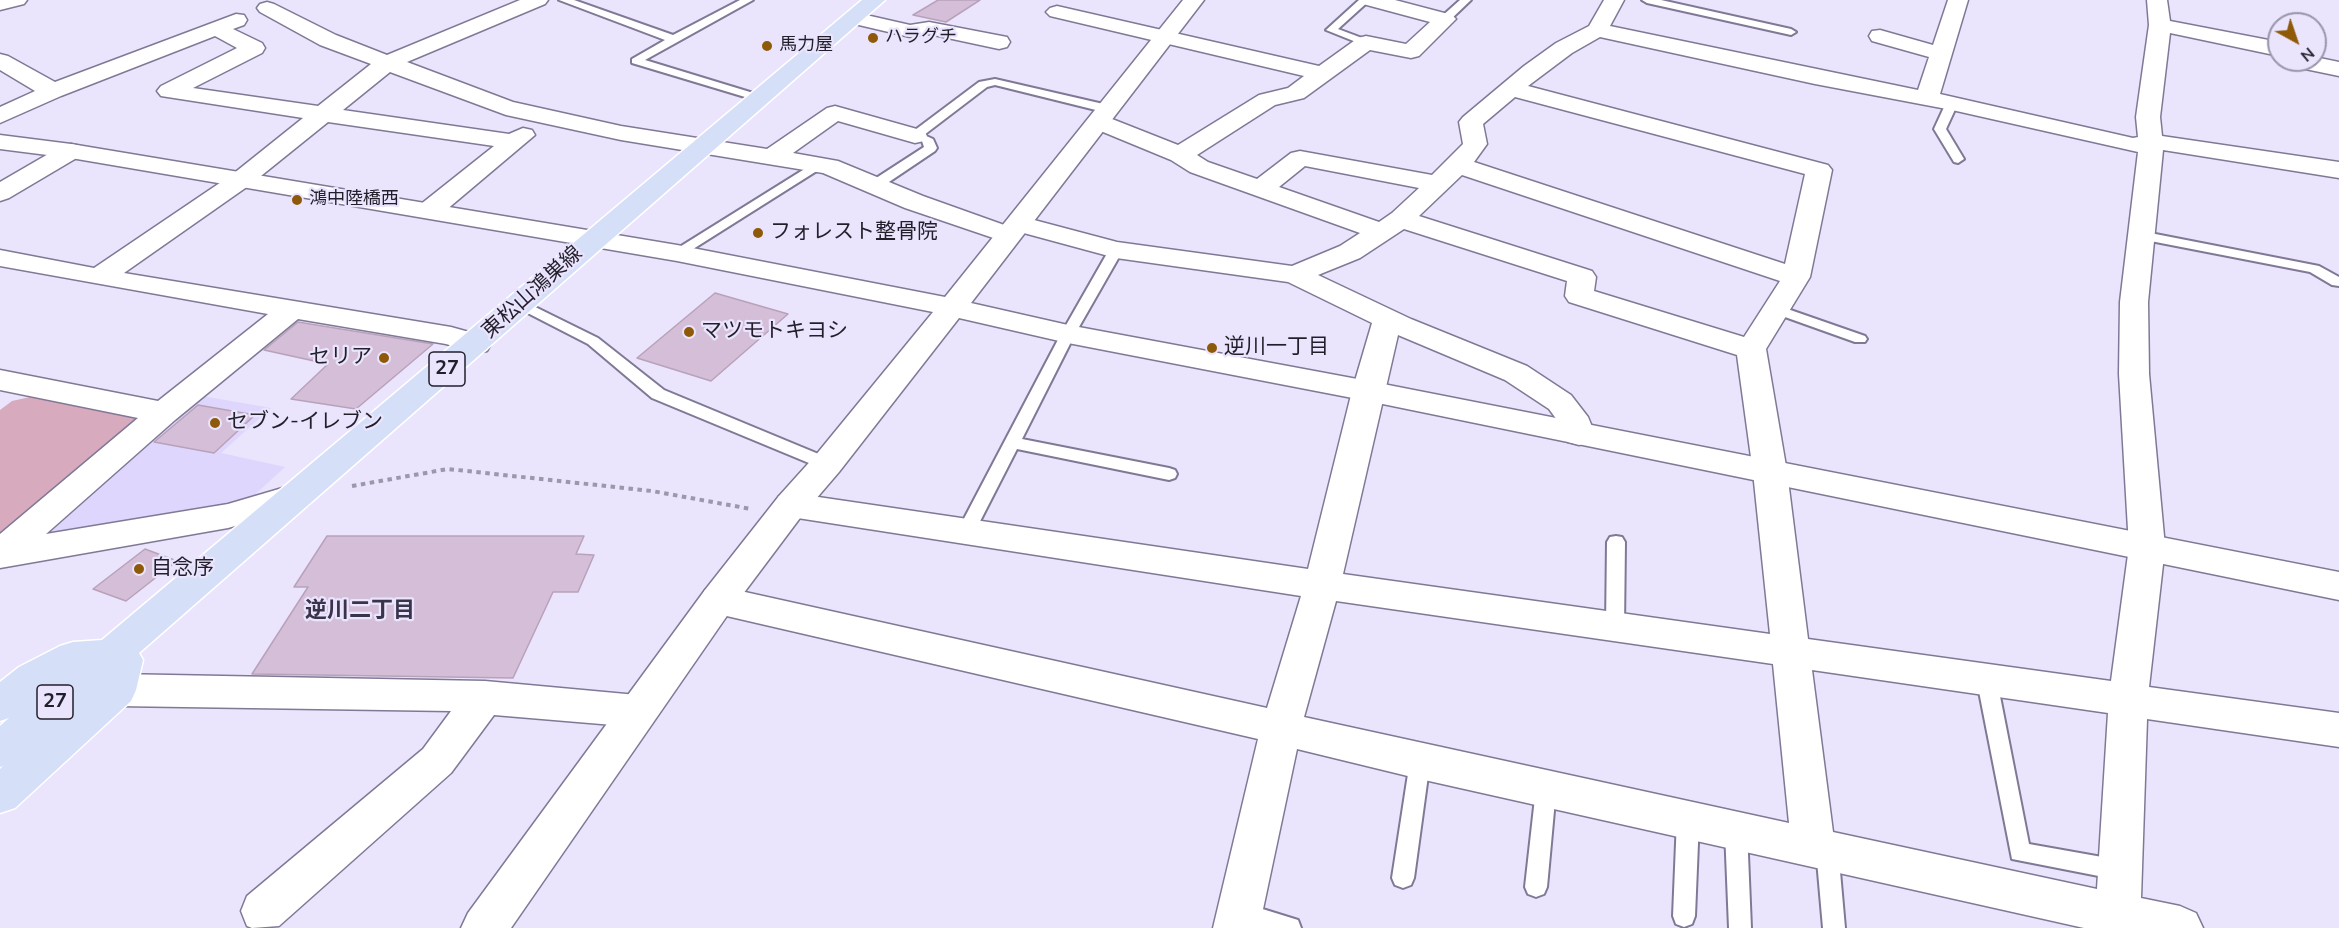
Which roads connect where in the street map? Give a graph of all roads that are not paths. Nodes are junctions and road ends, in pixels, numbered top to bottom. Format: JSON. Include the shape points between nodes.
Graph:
{"nodes":[{"id":1,"x":538,"y":0,"type":"edge"},
{"id":2,"x":564,"y":0,"type":"edge"},
{"id":3,"x":748,"y":0,"type":"edge"},
{"id":4,"x":875,"y":0,"type":"edge"},
{"id":5,"x":1194,"y":0,"type":"edge"},
{"id":6,"x":1365,"y":0,"type":"edge"},
{"id":7,"x":1370,"y":0,"type":"edge"},
{"id":8,"x":1467,"y":0,"type":"edge"},
{"id":9,"x":1614,"y":0,"type":"edge"},
{"id":10,"x":1647,"y":0,"type":"edge"},
{"id":11,"x":1958,"y":0,"type":"edge"},
{"id":12,"x":2157,"y":0,"type":"edge"},
{"id":13,"x":277,"y":4,"type":"edge"},
{"id":14,"x":1057,"y":12,"type":"dead end"},
{"id":15,"x":853,"y":18,"type":"junction"},
{"id":16,"x":1445,"y":19,"type":"junction"},
{"id":17,"x":2160,"y":25,"type":"junction"},
{"id":18,"x":216,"y":28,"type":"junction"},
{"id":19,"x":1597,"y":30,"type":"junction"},
{"id":20,"x":1791,"y":32,"type":"dead end"},
{"id":21,"x":1880,"y":36,"type":"dead end"},
{"id":22,"x":1165,"y":38,"type":"junction"},
{"id":23,"x":674,"y":39,"type":"junction"},
{"id":24,"x":999,"y":42,"type":"dead end"},
{"id":25,"x":1366,"y":43,"type":"junction"},
{"id":26,"x":2267,"y":47,"type":"edge"},
{"id":27,"x":1941,"y":54,"type":"junction"},
{"id":28,"x":0,"y":61,"type":"edge"},
{"id":29,"x":388,"y":62,"type":"junction"},
{"id":30,"x":1323,"y":74,"type":"junction"},
{"id":31,"x":1511,"y":89,"type":"junction"},
{"id":32,"x":53,"y":90,"type":"junction"},
{"id":33,"x":759,"y":98,"type":"junction"},
{"id":34,"x":1927,"y":98,"type":"junction"},
{"id":35,"x":1952,"y":103,"type":"junction"},
{"id":36,"x":321,"y":115,"type":"junction"},
{"id":37,"x":0,"y":116,"type":"edge"},
{"id":38,"x":1103,"y":116,"type":"junction"},
{"id":39,"x":545,"y":117,"type":"junction"},
{"id":40,"x":915,"y":136,"type":"junction"},
{"id":41,"x":0,"y":142,"type":"edge"},
{"id":42,"x":513,"y":142,"type":"junction"},
{"id":43,"x":704,"y":145,"type":"junction"},
{"id":44,"x":2151,"y":145,"type":"junction"},
{"id":45,"x":71,"y":151,"type":"junction"},
{"id":46,"x":774,"y":155,"type":"junction"},
{"id":47,"x":1180,"y":155,"type":"junction"},
{"id":48,"x":1958,"y":159,"type":"dead end"},
{"id":49,"x":819,"y":164,"type":"junction"},
{"id":50,"x":2339,"y":170,"type":"edge"},
{"id":51,"x":1448,"y":175,"type":"junction"},
{"id":52,"x":242,"y":179,"type":"junction"},
{"id":53,"x":875,"y":185,"type":"junction"},
{"id":54,"x":1260,"y":189,"type":"junction"},
{"id":55,"x":0,"y":193,"type":"edge"},
{"id":56,"x":430,"y":210,"type":"junction"},
{"id":57,"x":1392,"y":226,"type":"junction"},
{"id":58,"x":1013,"y":229,"type":"junction"},
{"id":59,"x":2140,"y":235,"type":"junction"},
{"id":60,"x":595,"y":238,"type":"junction"},
{"id":61,"x":1116,"y":250,"type":"junction"},
{"id":62,"x":677,"y":253,"type":"junction"},
{"id":63,"x":0,"y":258,"type":"edge"},
{"id":64,"x":1295,"y":274,"type":"junction"},
{"id":65,"x":99,"y":277,"type":"junction"},
{"id":66,"x":1796,"y":277,"type":"junction"},
{"id":67,"x":2337,"y":282,"type":"dead end"},
{"id":68,"x":521,"y":304,"type":"junction"},
{"id":69,"x":950,"y":307,"type":"junction"},
{"id":70,"x":293,"y":309,"type":"junction"},
{"id":71,"x":1776,"y":309,"type":"junction"},
{"id":72,"x":1388,"y":319,"type":"junction"},
{"id":73,"x":1068,"y":334,"type":"junction"},
{"id":74,"x":1860,"y":339,"type":"dead end"},
{"id":75,"x":476,"y":344,"type":"junction"},
{"id":76,"x":1751,"y":349,"type":"junction"},
{"id":77,"x":12,"y":382,"type":"edge"},
{"id":78,"x":1368,"y":392,"type":"junction"},
{"id":79,"x":0,"y":403,"type":"edge"},
{"id":80,"x":164,"y":413,"type":"junction"},
{"id":81,"x":1579,"y":434,"type":"junction"},
{"id":82,"x":1012,"y":443,"type":"junction"},
{"id":83,"x":827,"y":464,"type":"junction"},
{"id":84,"x":1770,"y":472,"type":"junction"},
{"id":85,"x":1169,"y":474,"type":"dead end"},
{"id":86,"x":296,"y":496,"type":"junction"},
{"id":87,"x":788,"y":510,"type":"junction"},
{"id":88,"x":966,"y":532,"type":"junction"},
{"id":89,"x":1616,"y":542,"type":"dead end"},
{"id":90,"x":2148,"y":547,"type":"junction"},
{"id":91,"x":3,"y":555,"type":"edge"},
{"id":92,"x":1323,"y":585,"type":"junction"},
{"id":93,"x":2339,"y":586,"type":"edge"},
{"id":94,"x":718,"y":600,"type":"junction"},
{"id":95,"x":1615,"y":627,"type":"junction"},
{"id":96,"x":1792,"y":653,"type":"junction"},
{"id":97,"x":114,"y":673,"type":"junction"},
{"id":98,"x":1987,"y":681,"type":"junction"},
{"id":99,"x":485,"y":698,"type":"junction"},
{"id":100,"x":2128,"y":701,"type":"junction"},
{"id":101,"x":0,"y":705,"type":"edge"},
{"id":102,"x":637,"y":711,"type":"junction"},
{"id":103,"x":1281,"y":728,"type":"junction"},
{"id":104,"x":2339,"y":730,"type":"edge"},
{"id":105,"x":0,"y":750,"type":"edge"},
{"id":106,"x":1420,"y":761,"type":"junction"},
{"id":107,"x":1546,"y":789,"type":"junction"},
{"id":108,"x":0,"y":795,"type":"edge"},
{"id":109,"x":1688,"y":819,"type":"junction"},
{"id":110,"x":1736,"y":830,"type":"junction"},
{"id":111,"x":1820,"y":848,"type":"junction"},
{"id":112,"x":2119,"y":870,"type":"junction"},
{"id":113,"x":1403,"y":878,"type":"dead end"},
{"id":114,"x":1536,"y":887,"type":"dead end"},
{"id":115,"x":263,"y":911,"type":"dead end"},
{"id":116,"x":1684,"y":916,"type":"dead end"},
{"id":117,"x":1238,"y":921,"type":"edge"},
{"id":118,"x":2119,"y":921,"type":"edge"},
{"id":119,"x":484,"y":928,"type":"edge"},
{"id":120,"x":1290,"y":928,"type":"edge"},
{"id":121,"x":1740,"y":928,"type":"edge"},
{"id":122,"x":1834,"y":928,"type":"edge"},
{"id":123,"x":2180,"y":928,"type":"edge"}],
"edges":[{"from":1,"to":29,"type":"street"},
{"from":2,"to":23,"type":"lane"},
{"from":3,"to":23,"type":"lane"},
{"from":4,"to":15,"type":"main road","name":"東松山鴻巣線","number":"27"},
{"from":5,"to":22,"type":"street"},
{"from":6,"to":25,"type":"lane","via":[[1330,30]]},
{"from":7,"to":16,"type":"street"},
{"from":8,"to":16,"type":"lane"},
{"from":9,"to":19,"type":"street"},
{"from":10,"to":20,"type":"lane"},
{"from":11,"to":27,"type":"street"},
{"from":12,"to":17,"type":"street"},
{"from":13,"to":18,"type":"street"},
{"from":13,"to":29,"type":"street","via":[[328,40]]},
{"from":14,"to":22,"type":"street"},
{"from":15,"to":24,"type":"street","via":[[910,31],[929,28]]},
{"from":15,"to":33,"type":"main road","name":"東松山鴻巣線","number":"27"},
{"from":16,"to":25,"type":"street","via":[[1411,51]]},
{"from":17,"to":26,"type":"street"},
{"from":17,"to":44,"type":"street","via":[[2148,117]]},
{"from":18,"to":32,"type":"street"},
{"from":18,"to":36,"type":"street","via":[[254,48],[169,91]]},
{"from":19,"to":31,"type":"street","via":[[1564,48]]},
{"from":19,"to":34,"type":"street"},
{"from":21,"to":27,"type":"street"},
{"from":22,"to":30,"type":"street"},
{"from":22,"to":38,"type":"street"},
{"from":23,"to":33,"type":"lane","via":[[636,61]]},
{"from":25,"to":30,"type":"street"},
{"from":27,"to":34,"type":"street"},
{"from":28,"to":32,"type":"street"},
{"from":29,"to":36,"type":"street"},
{"from":29,"to":39,"type":"street","via":[[506,108]]},
{"from":30,"to":47,"type":"street","via":[[1296,93],[1267,100]]},
{"from":31,"to":51,"type":"street","via":[[1471,122],[1475,144]]},
{"from":31,"to":66,"type":"street","via":[[1819,170]]},
{"from":32,"to":37,"type":"street"},
{"from":33,"to":43,"type":"main road","name":"東松山鴻巣線","number":"27"},
{"from":34,"to":35,"type":"street"},
{"from":35,"to":44,"type":"street","via":[[2133,145]]},
{"from":35,"to":48,"type":"lane","via":[[1940,129]]},
{"from":36,"to":42,"type":"street"},
{"from":36,"to":52,"type":"street"},
{"from":38,"to":40,"type":"lane","via":[[995,82],[983,84]]},
{"from":38,"to":47,"type":"street"},
{"from":38,"to":58,"type":"street"},
{"from":39,"to":42,"type":"street"},
{"from":39,"to":43,"type":"street"},
{"from":40,"to":46,"type":"street","via":[[835,113]]},
{"from":40,"to":53,"type":"lane","via":[[927,139],[931,148]]},
{"from":41,"to":45,"type":"street"},
{"from":42,"to":56,"type":"street"},
{"from":43,"to":46,"type":"street"},
{"from":43,"to":60,"type":"main road","name":"東松山鴻巣線","number":"27"},
{"from":44,"to":50,"type":"street","via":[[2163,143]]},
{"from":44,"to":59,"type":"street"},
{"from":45,"to":52,"type":"street"},
{"from":45,"to":55,"type":"street"},
{"from":46,"to":49,"type":"street"},
{"from":47,"to":54,"type":"street","via":[[1199,167]]},
{"from":49,"to":53,"type":"street"},
{"from":49,"to":62,"type":"lane"},
{"from":51,"to":54,"type":"street","via":[[1300,158]]},
{"from":51,"to":57,"type":"street"},
{"from":51,"to":66,"type":"street"},
{"from":52,"to":56,"type":"street"},
{"from":52,"to":65,"type":"street"},
{"from":53,"to":58,"type":"street","via":[[914,202]]},
{"from":54,"to":57,"type":"street"},
{"from":56,"to":60,"type":"street"},
{"from":57,"to":64,"type":"street","via":[[1350,252]]},
{"from":57,"to":76,"type":"street","via":[[1582,278],[1579,296]]},
{"from":58,"to":61,"type":"street"},
{"from":58,"to":69,"type":"street"},
{"from":59,"to":67,"type":"lane","via":[[2314,269]]},
{"from":59,"to":90,"type":"street","via":[[2134,302],[2134,374]]},
{"from":60,"to":62,"type":"street"},
{"from":60,"to":68,"type":"main road","name":"東松山鴻巣線","number":"27"},
{"from":61,"to":64,"type":"street"},
{"from":61,"to":73,"type":"lane"},
{"from":62,"to":69,"type":"street"},
{"from":63,"to":65,"type":"street"},
{"from":64,"to":72,"type":"street"},
{"from":65,"to":70,"type":"street"},
{"from":66,"to":71,"type":"street"},
{"from":68,"to":75,"type":"main road","name":"東松山鴻巣線","number":"27"},
{"from":68,"to":83,"type":"lane","via":[[593,341],[658,394]]},
{"from":69,"to":73,"type":"street"},
{"from":69,"to":83,"type":"street"},
{"from":70,"to":75,"type":"street","via":[[451,336]]},
{"from":70,"to":80,"type":"street"},
{"from":71,"to":74,"type":"lane"},
{"from":71,"to":76,"type":"street"},
{"from":72,"to":78,"type":"street"},
{"from":72,"to":81,"type":"street","via":[[1516,374],[1560,402]]},
{"from":73,"to":78,"type":"street"},
{"from":73,"to":82,"type":"lane"},
{"from":75,"to":86,"type":"main road","name":"東松山鴻巣線","number":"27"},
{"from":76,"to":84,"type":"street"},
{"from":77,"to":79,"type":"street"},
{"from":77,"to":80,"type":"street"},
{"from":78,"to":81,"type":"street"},
{"from":78,"to":92,"type":"street"},
{"from":80,"to":91,"type":"street"},
{"from":81,"to":84,"type":"street"},
{"from":82,"to":85,"type":"lane"},
{"from":82,"to":88,"type":"lane"},
{"from":83,"to":87,"type":"street"},
{"from":84,"to":90,"type":"street"},
{"from":84,"to":96,"type":"street"},
{"from":86,"to":91,"type":"street","via":[[228,516]]},
{"from":86,"to":97,"type":"main road","name":"東松山鴻巣線","number":"27"},
{"from":87,"to":88,"type":"street"},
{"from":87,"to":94,"type":"street"},
{"from":88,"to":92,"type":"street"},
{"from":89,"to":95,"type":"lane"},
{"from":90,"to":93,"type":"street"},
{"from":90,"to":100,"type":"street"},
{"from":92,"to":95,"type":"street"},
{"from":92,"to":103,"type":"street"},
{"from":94,"to":102,"type":"street"},
{"from":94,"to":103,"type":"street"},
{"from":95,"to":96,"type":"street"},
{"from":96,"to":98,"type":"street"},
{"from":96,"to":111,"type":"street"},
{"from":97,"to":99,"type":"street"},
{"from":97,"to":101,"type":"main road","via":[[73,657],[33,678]]},
{"from":97,"to":105,"type":"main road","name":"東松山鴻巣線","number":"27"},
{"from":97,"to":108,"type":"main road"},
{"from":98,"to":100,"type":"street"},
{"from":98,"to":112,"type":"lane","via":[[2020,852]]},
{"from":99,"to":102,"type":"street"},
{"from":99,"to":115,"type":"street","via":[[437,761]]},
{"from":100,"to":104,"type":"street"},
{"from":100,"to":112,"type":"street"},
{"from":102,"to":119,"type":"street"},
{"from":103,"to":106,"type":"street"},
{"from":103,"to":117,"type":"street"},
{"from":106,"to":107,"type":"street"},
{"from":106,"to":113,"type":"lane"},
{"from":107,"to":109,"type":"street"},
{"from":107,"to":114,"type":"lane"},
{"from":109,"to":110,"type":"street"},
{"from":109,"to":116,"type":"lane"},
{"from":110,"to":111,"type":"street"},
{"from":110,"to":121,"type":"lane"},
{"from":111,"to":118,"type":"street"},
{"from":111,"to":122,"type":"lane"},
{"from":112,"to":118,"type":"street"},
{"from":117,"to":120,"type":"lane"},
{"from":118,"to":123,"type":"street"}]}
